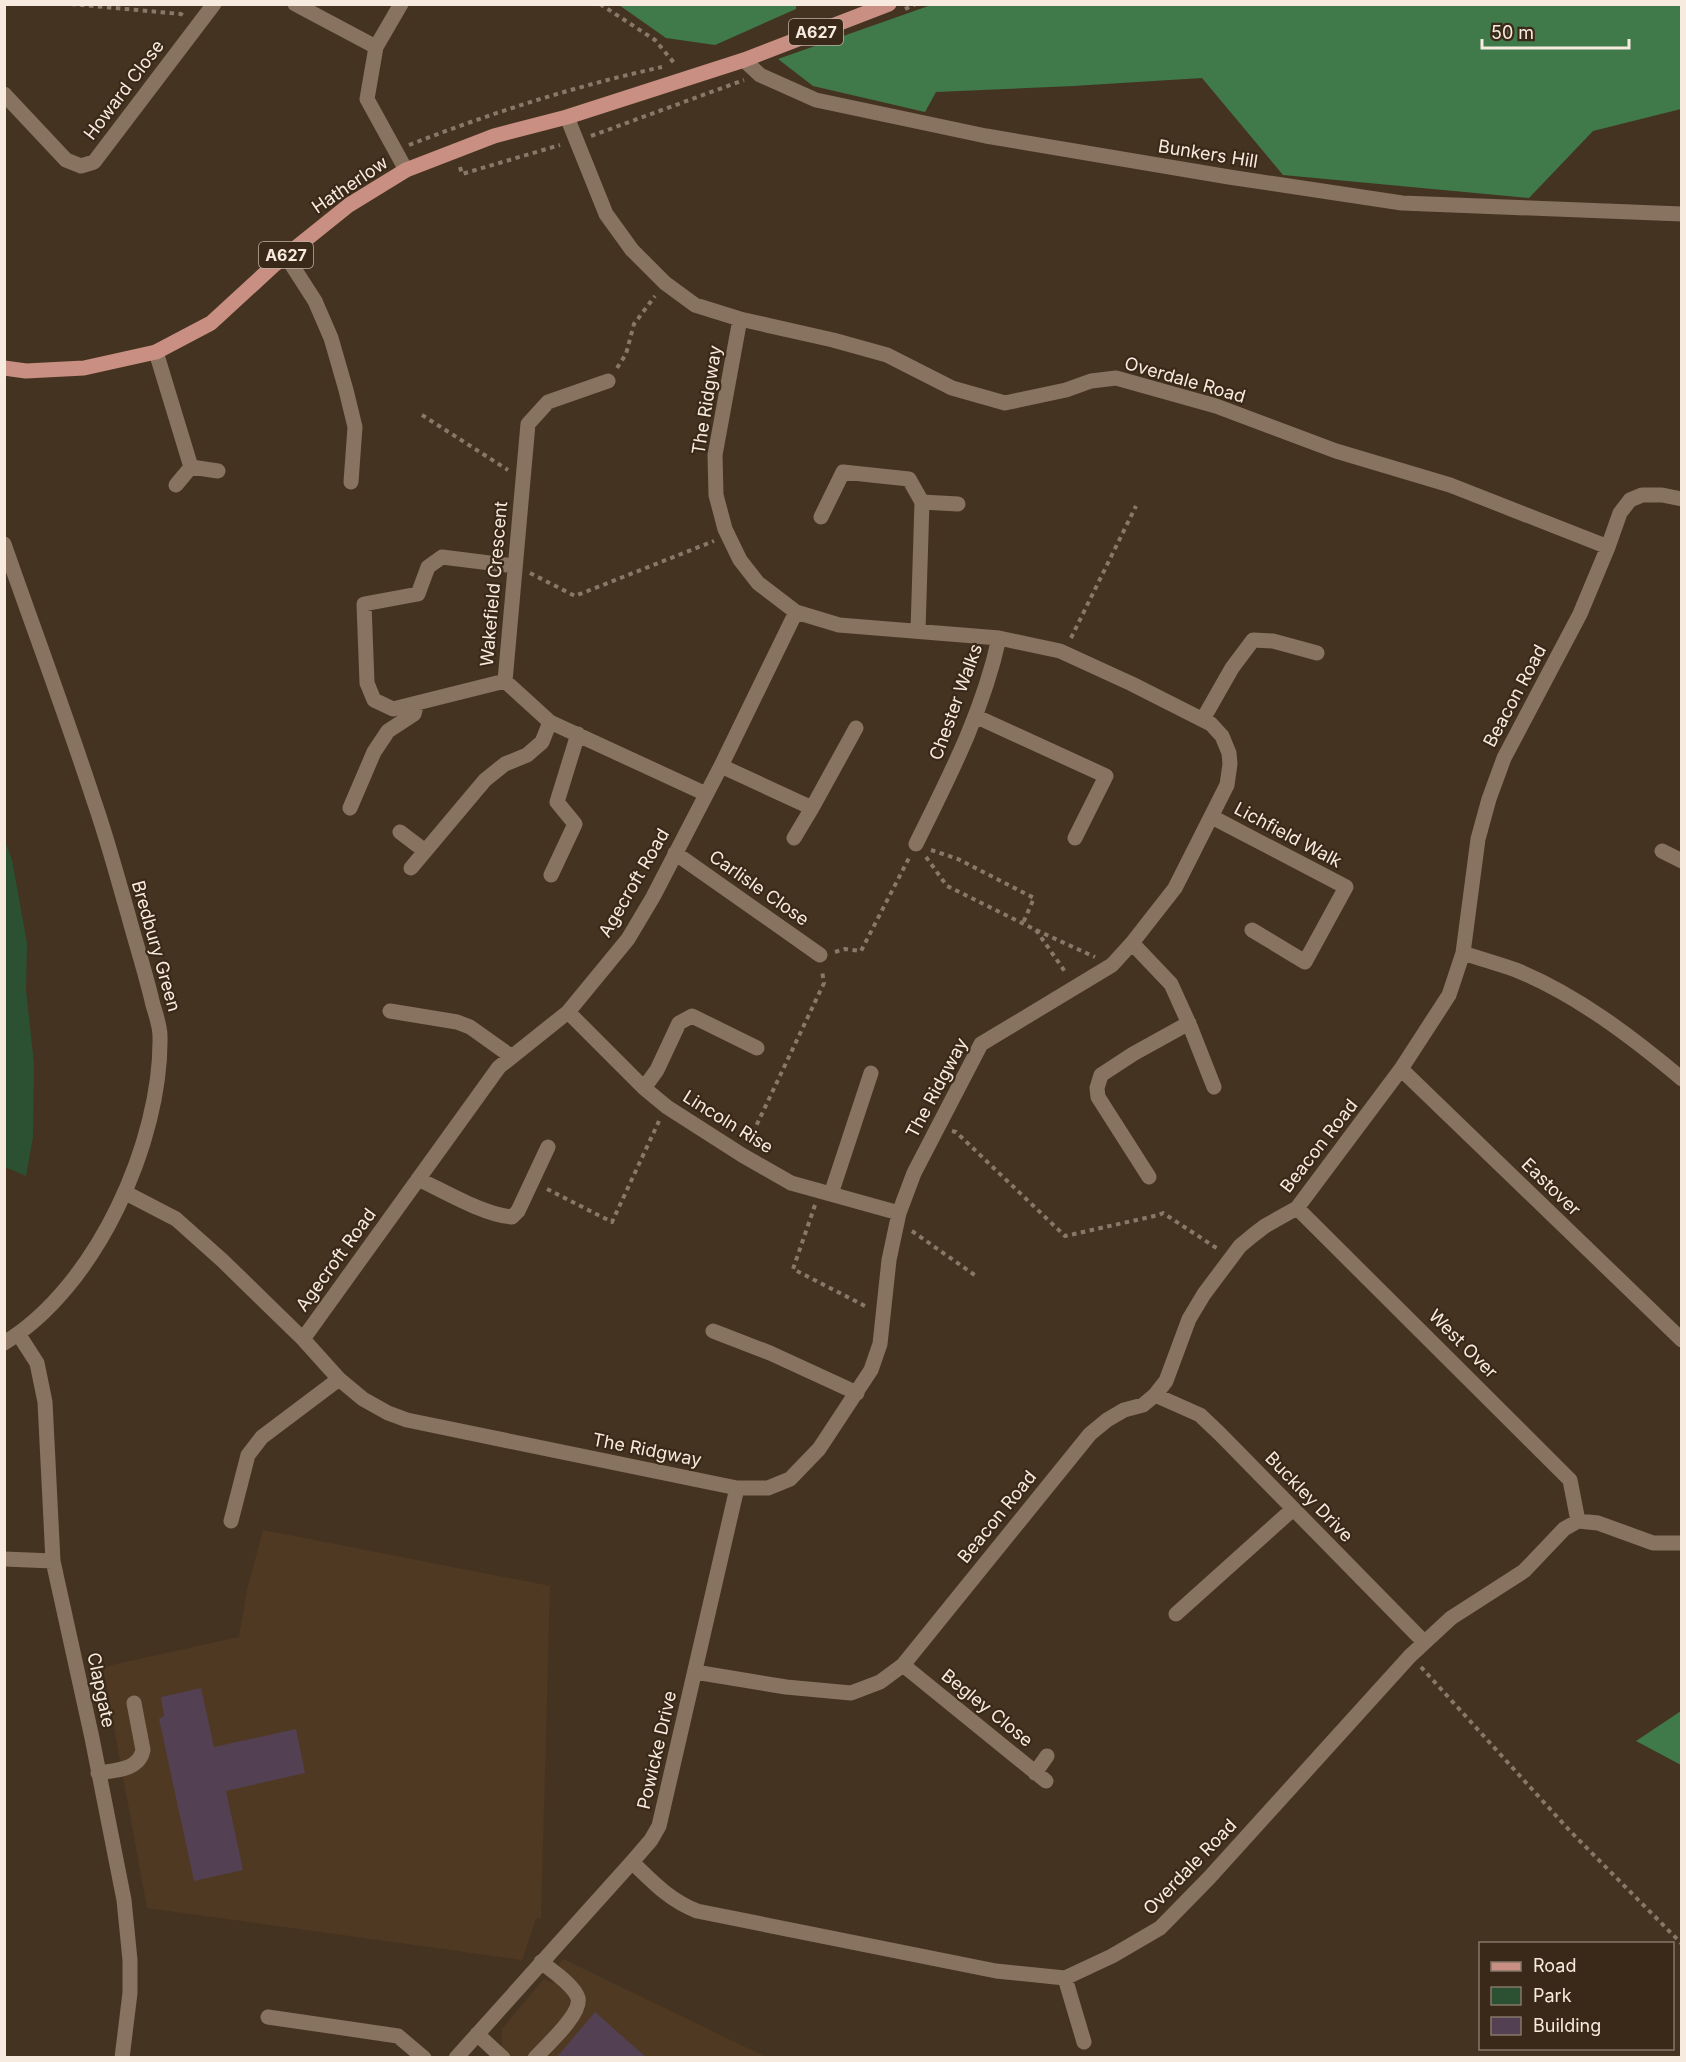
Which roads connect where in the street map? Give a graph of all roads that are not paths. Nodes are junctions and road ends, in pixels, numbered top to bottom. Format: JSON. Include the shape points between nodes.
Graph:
{"nodes":[{"id":1,"x":214,"y":4,"type":"edge"},
{"id":2,"x":295,"y":4,"type":"edge"},
{"id":3,"x":400,"y":4,"type":"edge"},
{"id":4,"x":889,"y":4,"type":"edge"},
{"id":5,"x":376,"y":47,"type":"junction"},
{"id":6,"x":744,"y":60,"type":"junction"},
{"id":7,"x":4,"y":94,"type":"edge"},
{"id":8,"x":567,"y":117,"type":"junction"},
{"id":9,"x":406,"y":170,"type":"junction"},
{"id":10,"x":1682,"y":214,"type":"edge"},
{"id":11,"x":286,"y":255,"type":"junction"},
{"id":12,"x":740,"y":319,"type":"junction"},
{"id":13,"x":156,"y":352,"type":"junction"},
{"id":14,"x":4,"y":368,"type":"edge"},
{"id":15,"x":608,"y":381,"type":"road end"},
{"id":16,"x":191,"y":467,"type":"junction"},
{"id":17,"x":218,"y":471,"type":"dead end"},
{"id":18,"x":351,"y":482,"type":"dead end"},
{"id":19,"x":176,"y":485,"type":"dead end"},
{"id":20,"x":1682,"y":499,"type":"edge"},
{"id":21,"x":922,"y":502,"type":"junction"},
{"id":22,"x":958,"y":504,"type":"dead end"},
{"id":23,"x":821,"y":517,"type":"dead end"},
{"id":24,"x":4,"y":544,"type":"edge"},
{"id":25,"x":1608,"y":547,"type":"junction"},
{"id":26,"x":514,"y":566,"type":"junction"},
{"id":27,"x":796,"y":612,"type":"junction"},
{"id":28,"x":918,"y":630,"type":"junction"},
{"id":29,"x":999,"y":638,"type":"junction"},
{"id":30,"x":1317,"y":653,"type":"dead end"},
{"id":31,"x":504,"y":681,"type":"junction"},
{"id":32,"x":417,"y":704,"type":"junction"},
{"id":33,"x":975,"y":716,"type":"junction"},
{"id":34,"x":1203,"y":719,"type":"junction"},
{"id":35,"x":550,"y":722,"type":"junction"},
{"id":36,"x":855,"y":728,"type":"dead end"},
{"id":37,"x":578,"y":734,"type":"junction"},
{"id":38,"x":721,"y":766,"type":"junction"},
{"id":39,"x":706,"y":794,"type":"junction"},
{"id":40,"x":350,"y":808,"type":"dead end"},
{"id":41,"x":812,"y":808,"type":"junction"},
{"id":42,"x":1212,"y":817,"type":"junction"},
{"id":43,"x":400,"y":832,"type":"dead end"},
{"id":44,"x":794,"y":838,"type":"dead end"},
{"id":45,"x":1075,"y":838,"type":"dead end"},
{"id":46,"x":916,"y":844,"type":"road end"},
{"id":47,"x":425,"y":851,"type":"junction"},
{"id":48,"x":1662,"y":851,"type":"dead end"},
{"id":49,"x":675,"y":853,"type":"junction"},
{"id":50,"x":1682,"y":861,"type":"edge"},
{"id":51,"x":411,"y":868,"type":"dead end"},
{"id":52,"x":551,"y":875,"type":"dead end"},
{"id":53,"x":1252,"y":930,"type":"dead end"},
{"id":54,"x":1132,"y":944,"type":"junction"},
{"id":55,"x":1463,"y":953,"type":"junction"},
{"id":56,"x":820,"y":955,"type":"road end"},
{"id":57,"x":390,"y":1011,"type":"dead end"},
{"id":58,"x":568,"y":1012,"type":"junction"},
{"id":59,"x":1189,"y":1023,"type":"junction"},
{"id":60,"x":758,"y":1048,"type":"dead end"},
{"id":61,"x":512,"y":1058,"type":"junction"},
{"id":62,"x":1401,"y":1069,"type":"junction"},
{"id":63,"x":871,"y":1073,"type":"dead end"},
{"id":64,"x":1682,"y":1079,"type":"edge"},
{"id":65,"x":1214,"y":1087,"type":"dead end"},
{"id":66,"x":644,"y":1088,"type":"junction"},
{"id":67,"x":549,"y":1147,"type":"dead end"},
{"id":68,"x":1149,"y":1178,"type":"dead end"},
{"id":69,"x":418,"y":1179,"type":"junction"},
{"id":70,"x":825,"y":1192,"type":"junction"},
{"id":71,"x":126,"y":1193,"type":"junction"},
{"id":72,"x":1297,"y":1208,"type":"junction"},
{"id":73,"x":898,"y":1216,"type":"junction"},
{"id":74,"x":713,"y":1331,"type":"dead end"},
{"id":75,"x":1679,"y":1333,"type":"edge"},
{"id":76,"x":19,"y":1335,"type":"junction"},
{"id":77,"x":303,"y":1339,"type":"junction"},
{"id":78,"x":4,"y":1343,"type":"edge"},
{"id":79,"x":339,"y":1379,"type":"junction"},
{"id":80,"x":857,"y":1393,"type":"junction"},
{"id":81,"x":1155,"y":1395,"type":"junction"},
{"id":82,"x":736,"y":1488,"type":"junction"},
{"id":83,"x":1293,"y":1509,"type":"junction"},
{"id":84,"x":231,"y":1521,"type":"dead end"},
{"id":85,"x":1578,"y":1521,"type":"junction"},
{"id":86,"x":1682,"y":1543,"type":"edge"},
{"id":87,"x":4,"y":1559,"type":"edge"},
{"id":88,"x":52,"y":1561,"type":"junction"},
{"id":89,"x":1176,"y":1614,"type":"dead end"},
{"id":90,"x":1424,"y":1642,"type":"junction"},
{"id":91,"x":903,"y":1665,"type":"junction"},
{"id":92,"x":695,"y":1672,"type":"junction"},
{"id":93,"x":134,"y":1703,"type":"dead end"},
{"id":94,"x":1047,"y":1756,"type":"dead end"},
{"id":95,"x":98,"y":1773,"type":"junction"},
{"id":96,"x":632,"y":1862,"type":"junction"},
{"id":97,"x":541,"y":1962,"type":"junction"},
{"id":98,"x":1065,"y":1978,"type":"junction"},
{"id":99,"x":268,"y":2017,"type":"dead end"},
{"id":100,"x":477,"y":2034,"type":"junction"},
{"id":101,"x":1084,"y":2042,"type":"dead end"},
{"id":102,"x":122,"y":2058,"type":"edge"},
{"id":103,"x":424,"y":2058,"type":"edge"},
{"id":104,"x":456,"y":2058,"type":"edge"},
{"id":105,"x":503,"y":2058,"type":"edge"},
{"id":106,"x":535,"y":2058,"type":"edge"}],
"edges":[{"from":1,"to":7,"type":"street","name":"Howard Close","via":[[94,162],[81,166],[66,160]]},
{"from":2,"to":5,"type":"street"},
{"from":3,"to":5,"type":"street"},
{"from":4,"to":6,"type":"main road","number":"A627"},
{"from":5,"to":9,"type":"street","via":[[367,99]]},
{"from":6,"to":8,"type":"main road","name":"Hatherlow","number":"A627"},
{"from":6,"to":10,"type":"street","name":"Bunkers Hill","via":[[760,75],[816,100],[986,136],[1240,179],[1402,203]]},
{"from":8,"to":9,"type":"main road","name":"Hatherlow","number":"A627","via":[[494,136]]},
{"from":8,"to":12,"type":"street","name":"Overdale Road","via":[[606,214],[632,250],[665,283],[695,305]]},
{"from":9,"to":11,"type":"main road","name":"Hatherlow","number":"A627","via":[[349,205]]},
{"from":11,"to":13,"type":"main road","name":"Hatherlow","number":"A627","via":[[211,323]]},
{"from":11,"to":18,"type":"street","via":[[315,301],[346,390],[355,427]]},
{"from":12,"to":25,"type":"street","name":"Overdale Road","via":[[887,355],[952,388],[1005,403],[1116,378],[1216,406],[1336,451],[1450,485]]},
{"from":12,"to":27,"type":"street","name":"The Ridgway","via":[[715,455],[716,495],[740,560],[758,583]]},
{"from":13,"to":14,"type":"main road","name":"Hatherlow","number":"A627","via":[[84,368]]},
{"from":13,"to":16,"type":"street"},
{"from":15,"to":26,"type":"street","name":"Wakefield Crescent","via":[[548,402],[528,424]]},
{"from":16,"to":17,"type":"street"},
{"from":16,"to":19,"type":"street"},
{"from":20,"to":25,"type":"street","via":[[1642,495],[1630,500],[1620,513]]},
{"from":21,"to":22,"type":"street"},
{"from":21,"to":23,"type":"street","via":[[909,479],[843,472]]},
{"from":21,"to":28,"type":"street"},
{"from":24,"to":71,"type":"street","name":"Bredbury Green","via":[[95,803],[160,1034],[157,1085],[147,1135]]},
{"from":25,"to":55,"type":"street","name":"Beacon Road","via":[[1580,614],[1504,758],[1489,799],[1478,839]]},
{"from":26,"to":31,"type":"street","name":"Wakefield Crescent"},
{"from":26,"to":32,"type":"street","via":[[442,556],[428,567],[418,594],[364,604],[368,683],[374,700],[393,709]]},
{"from":27,"to":28,"type":"street","name":"The Ridgway","via":[[839,625]]},
{"from":27,"to":38,"type":"street","name":"Agecroft Road"},
{"from":28,"to":29,"type":"street","name":"The Ridgway"},
{"from":29,"to":33,"type":"street","name":"Chester Walks"},
{"from":29,"to":34,"type":"street","name":"The Ridgway","via":[[1054,650]]},
{"from":30,"to":34,"type":"street","via":[[1283,643],[1253,640]]},
{"from":31,"to":32,"type":"street"},
{"from":31,"to":35,"type":"street","name":"Wakefield Crescent"},
{"from":32,"to":40,"type":"street","via":[[414,714],[388,731],[374,752]]},
{"from":33,"to":45,"type":"street","via":[[1106,776]]},
{"from":33,"to":46,"type":"street","name":"Chester Walks","via":[[965,746]]},
{"from":34,"to":42,"type":"street","name":"The Ridgway","via":[[1222,736],[1229,753],[1227,785]]},
{"from":35,"to":37,"type":"street","name":"Wakefield Crescent"},
{"from":35,"to":47,"type":"street","via":[[542,742],[485,780]]},
{"from":36,"to":41,"type":"street"},
{"from":37,"to":39,"type":"street","name":"Wakefield Crescent"},
{"from":37,"to":52,"type":"street","via":[[557,802],[575,824]]},
{"from":38,"to":39,"type":"street","name":"Agecroft Road"},
{"from":38,"to":41,"type":"street"},
{"from":39,"to":49,"type":"street","name":"Agecroft Road"},
{"from":41,"to":44,"type":"street"},
{"from":42,"to":53,"type":"street","name":"Lichfield Walk","via":[[1346,887],[1305,962]]},
{"from":42,"to":54,"type":"street","name":"The Ridgway","via":[[1175,888]]},
{"from":43,"to":47,"type":"street"},
{"from":47,"to":51,"type":"street"},
{"from":48,"to":50,"type":"street"},
{"from":49,"to":56,"type":"street","name":"Carlisle Close"},
{"from":49,"to":58,"type":"street","name":"Agecroft Road","via":[[628,939]]},
{"from":54,"to":59,"type":"street","via":[[1171,984]]},
{"from":54,"to":73,"type":"street","name":"The Ridgway","via":[[1112,965],[981,1044],[914,1173]]},
{"from":55,"to":62,"type":"street","name":"Beacon Road","via":[[1449,995]]},
{"from":55,"to":64,"type":"street","via":[[1517,971],[1562,994],[1601,1017]]},
{"from":57,"to":61,"type":"street","via":[[470,1027]]},
{"from":58,"to":61,"type":"street","name":"Agecroft Road"},
{"from":58,"to":66,"type":"street","name":"Lincoln Rise"},
{"from":59,"to":65,"type":"street"},
{"from":59,"to":68,"type":"street","via":[[1133,1054],[1098,1080],[1098,1096]]},
{"from":60,"to":66,"type":"street","via":[[693,1016],[680,1023]]},
{"from":61,"to":69,"type":"street","name":"Agecroft Road","via":[[499,1067]]},
{"from":62,"to":72,"type":"street","name":"Beacon Road"},
{"from":62,"to":75,"type":"street","name":"Eastover"},
{"from":63,"to":70,"type":"street"},
{"from":66,"to":70,"type":"street","name":"Lincoln Rise","via":[[742,1155],[791,1183]]},
{"from":67,"to":69,"type":"street","via":[[512,1217],[488,1211]]},
{"from":69,"to":77,"type":"street","name":"Agecroft Road"},
{"from":70,"to":73,"type":"street","name":"Lincoln Rise"},
{"from":71,"to":76,"type":"street","name":"Bredbury Green","via":[[62,1295]]},
{"from":71,"to":77,"type":"street","name":"The Ridgway","via":[[176,1219]]},
{"from":72,"to":81,"type":"street","name":"Beacon Road","via":[[1240,1246],[1189,1319],[1166,1381]]},
{"from":72,"to":85,"type":"street","name":"West Over","via":[[1570,1480]]},
{"from":73,"to":80,"type":"street","name":"The Ridgway","via":[[876,1358]]},
{"from":74,"to":80,"type":"street"},
{"from":76,"to":78,"type":"street","name":"Bredbury Green"},
{"from":76,"to":88,"type":"street","name":"Clapgate","via":[[37,1363],[45,1402]]},
{"from":77,"to":79,"type":"street","name":"The Ridgway"},
{"from":79,"to":82,"type":"street","name":"The Ridgway","via":[[363,1399],[415,1423]]},
{"from":79,"to":84,"type":"street","via":[[262,1437],[248,1455]]},
{"from":80,"to":82,"type":"street","name":"The Ridgway","via":[[819,1449],[790,1479],[768,1488]]},
{"from":81,"to":83,"type":"street","name":"Buckley Drive","via":[[1200,1415]]},
{"from":81,"to":91,"type":"street","name":"Beacon Road","via":[[1143,1405],[1107,1420],[1090,1434]]},
{"from":82,"to":92,"type":"street","name":"Powicke Drive"},
{"from":83,"to":89,"type":"street"},
{"from":83,"to":90,"type":"street","name":"Buckley Drive"},
{"from":85,"to":86,"type":"street","via":[[1608,1525],[1653,1543]]},
{"from":85,"to":90,"type":"street","name":"Overdale Road","via":[[1564,1529],[1524,1570],[1451,1618]]},
{"from":87,"to":88,"type":"street"},
{"from":88,"to":95,"type":"street","name":"Clapgate"},
{"from":90,"to":98,"type":"street","name":"Overdale Road","via":[[1160,1928]]},
{"from":91,"to":92,"type":"street","name":"Beacon Road","via":[[880,1682],[851,1693]]},
{"from":91,"to":94,"type":"street","name":"Begley Close","via":[[1041,1777]]},
{"from":92,"to":96,"type":"street","name":"Powicke Drive","via":[[659,1826]]},
{"from":93,"to":95,"type":"street","via":[[142,1757],[127,1768]]},
{"from":95,"to":102,"type":"street","name":"Clapgate","via":[[124,1900],[130,1959]]},
{"from":96,"to":97,"type":"street","name":"Powicke Drive"},
{"from":96,"to":98,"type":"street","via":[[666,1894],[697,1911],[996,1971]]},
{"from":97,"to":100,"type":"street","name":"Powicke Drive"},
{"from":97,"to":106,"type":"street","via":[[578,1999],[569,2020]]},
{"from":98,"to":101,"type":"street"},
{"from":99,"to":103,"type":"street","via":[[398,2036]]},
{"from":100,"to":104,"type":"street","name":"Powicke Drive"},
{"from":100,"to":105,"type":"street"}]}
